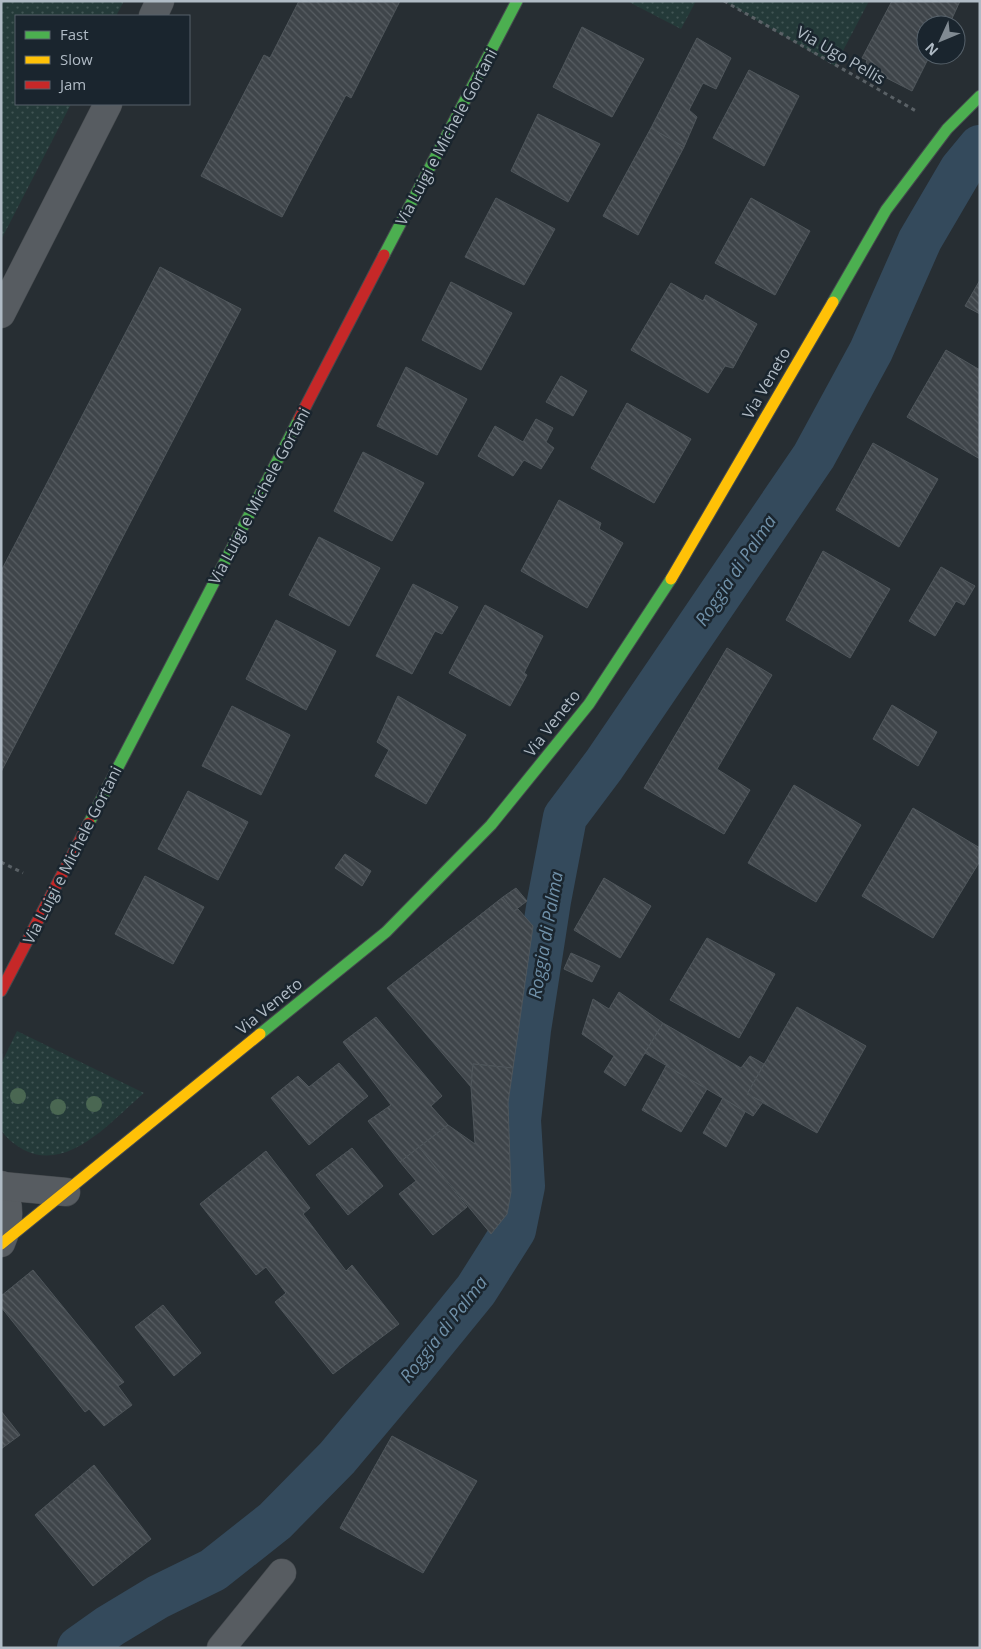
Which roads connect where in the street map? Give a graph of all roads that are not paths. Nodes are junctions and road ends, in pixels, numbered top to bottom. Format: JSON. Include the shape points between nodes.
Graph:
{"nodes":[{"id":1,"x":160,"y":1,"type":"edge"},
{"id":2,"x":517,"y":1,"type":"edge"},
{"id":3,"x":153,"y":15,"type":"edge"},
{"id":4,"x":980,"y":96,"type":"edge"},
{"id":5,"x":107,"y":105,"type":"edge"},
{"id":6,"x":1,"y":314,"type":"edge"},
{"id":7,"x":1,"y":991,"type":"edge"},
{"id":8,"x":2,"y":1185,"type":"edge"},
{"id":9,"x":66,"y":1192,"type":"junction"},
{"id":10,"x":1,"y":1243,"type":"edge"},
{"id":11,"x":282,"y":1573,"type":"dead end"},
{"id":12,"x":221,"y":1648,"type":"edge"}],
"edges":[{"from":1,"to":3,"type":"street"},
{"from":2,"to":7,"type":"street","name":"Via Luigi e Michele Gortani"},
{"from":4,"to":9,"type":"street","name":"Via Veneto","via":[[947,129],[886,210],[666,588],[588,704],[491,825],[386,932]]},
{"from":5,"to":6,"type":"street"},
{"from":8,"to":9,"type":"street"},
{"from":8,"to":10,"type":"street","via":[[9,1205],[8,1225]]},
{"from":9,"to":10,"type":"street","name":"Via Veneto"},
{"from":11,"to":12,"type":"street"}]}
